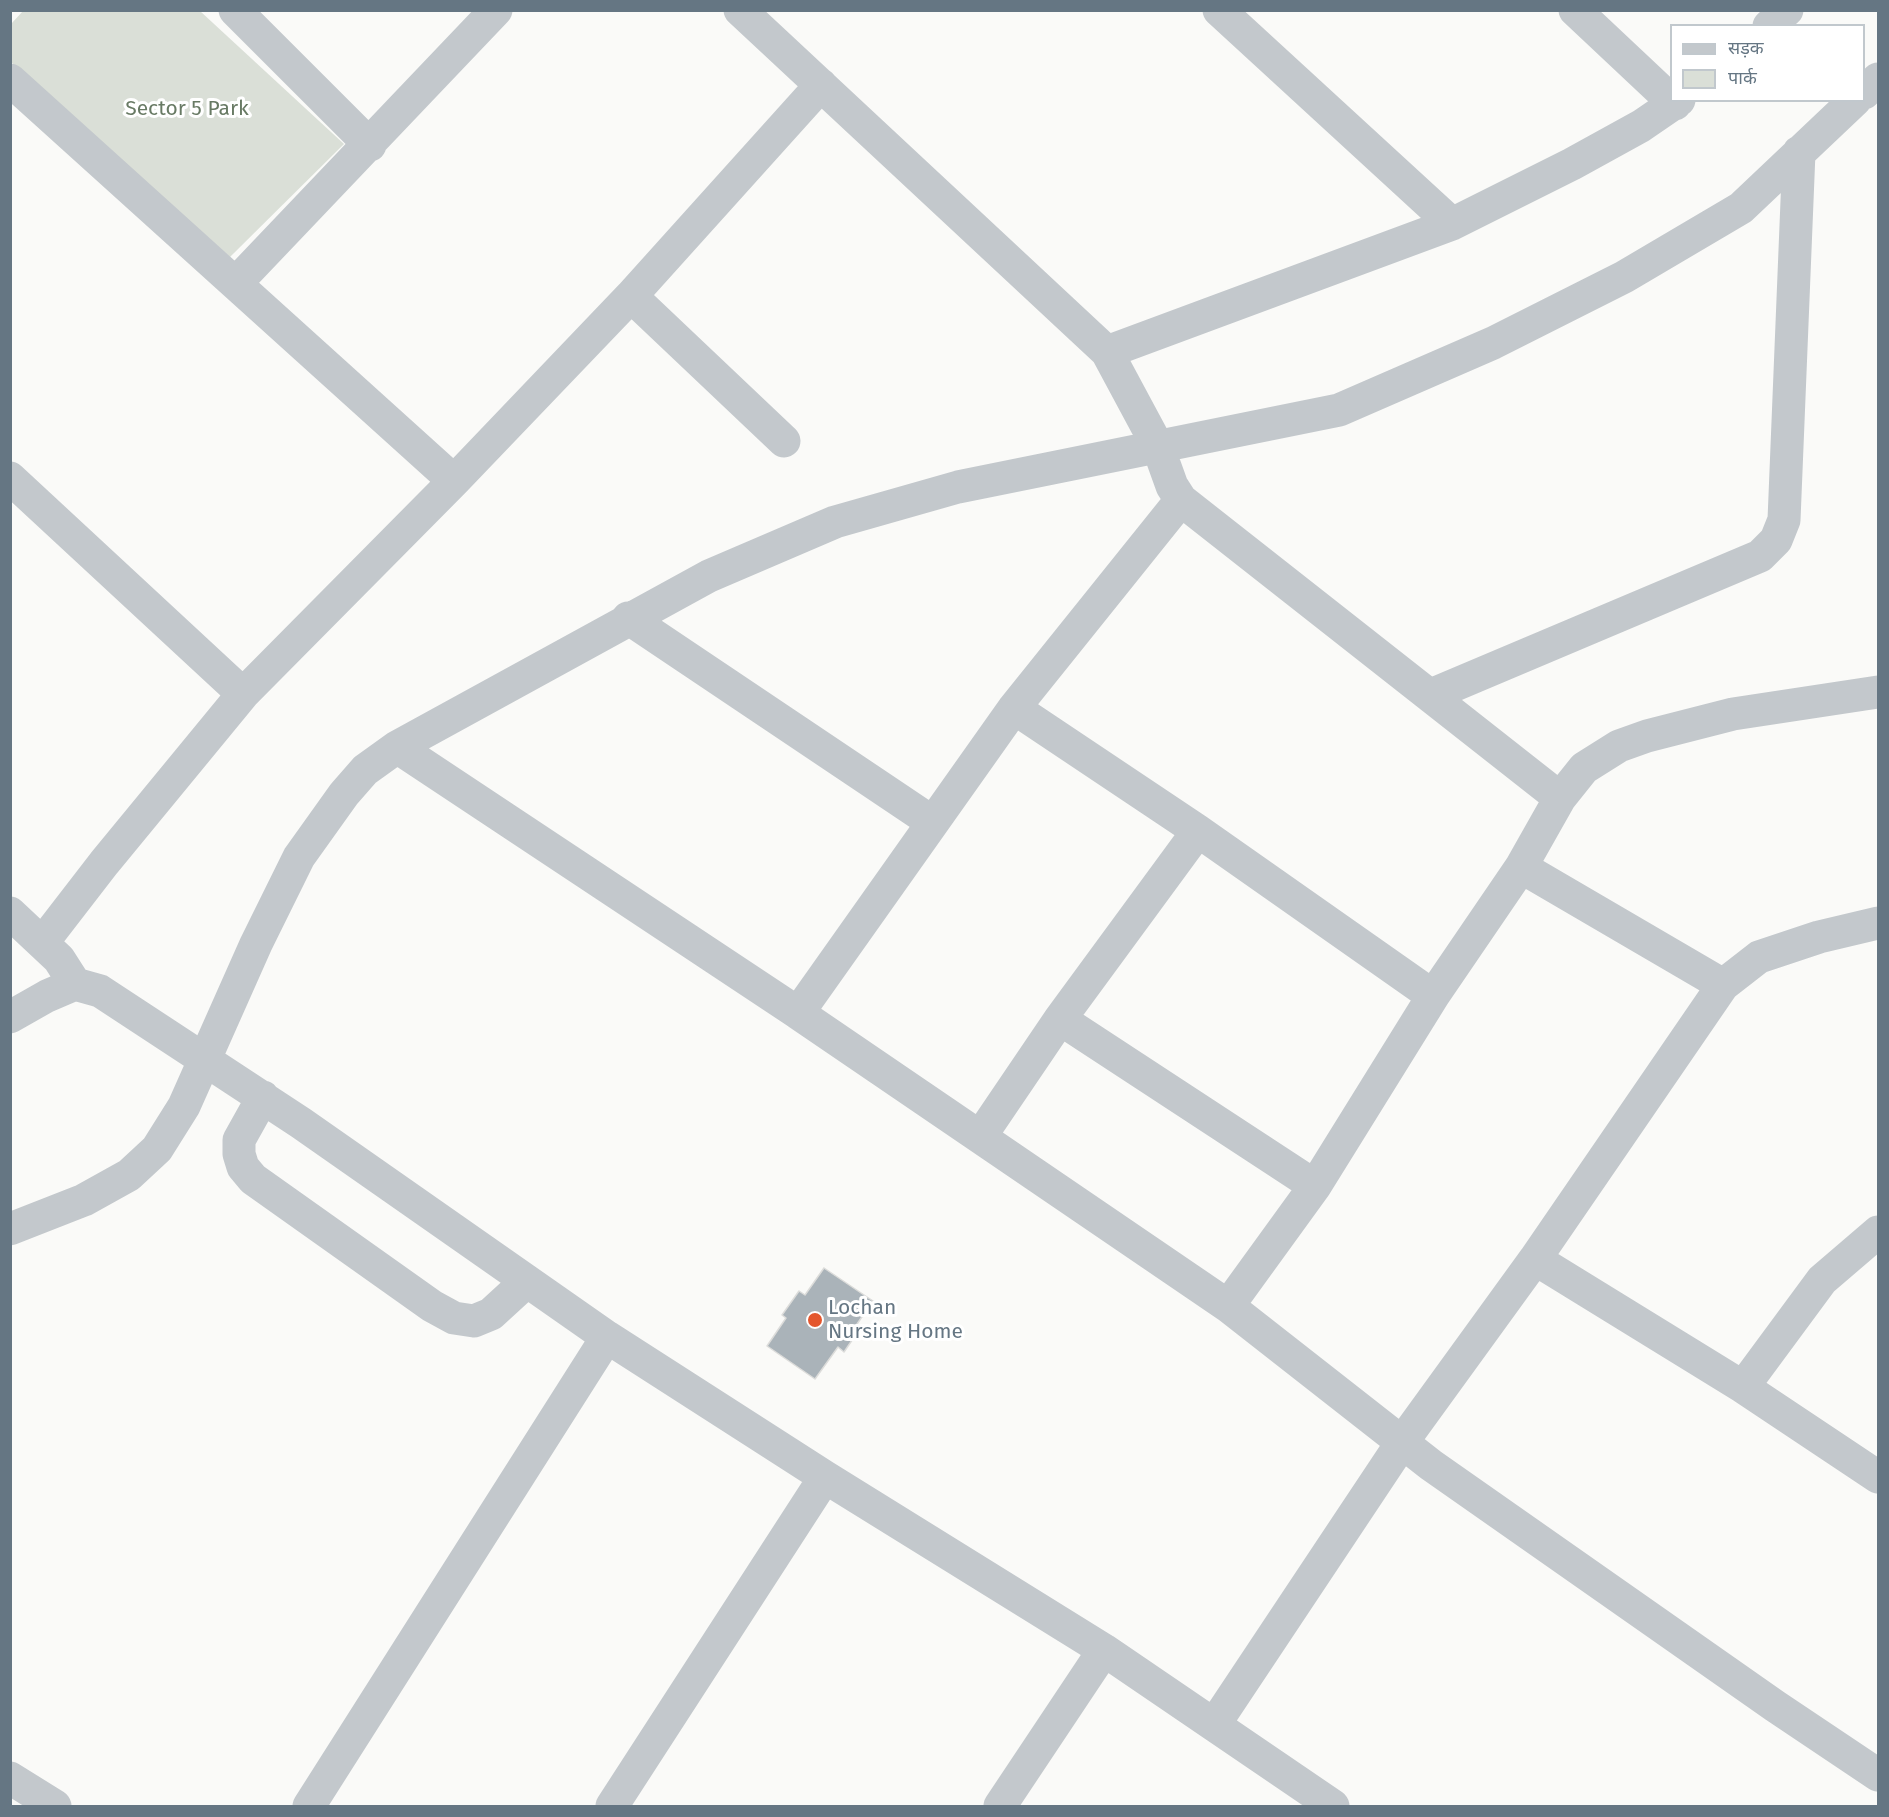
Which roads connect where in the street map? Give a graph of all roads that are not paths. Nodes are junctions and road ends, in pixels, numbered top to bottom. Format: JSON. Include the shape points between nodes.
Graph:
{"nodes":[{"id":1,"x":235,"y":10,"type":"edge"},
{"id":2,"x":496,"y":10,"type":"edge"},
{"id":3,"x":740,"y":10,"type":"edge"},
{"id":4,"x":1220,"y":10,"type":"edge"},
{"id":5,"x":1575,"y":10,"type":"edge"},
{"id":6,"x":1787,"y":10,"type":"edge"},
{"id":7,"x":1771,"y":24,"type":"edge"},
{"id":8,"x":1878,"y":79,"type":"edge"},
{"id":9,"x":10,"y":80,"type":"edge"},
{"id":10,"x":821,"y":85,"type":"junction"},
{"id":11,"x":1865,"y":91,"type":"edge"},
{"id":12,"x":1670,"y":96,"type":"edge"},
{"id":13,"x":1677,"y":102,"type":"edge"},
{"id":14,"x":1853,"y":102,"type":"edge"},
{"id":15,"x":370,"y":145,"type":"junction"},
{"id":16,"x":1798,"y":152,"type":"junction"},
{"id":17,"x":1452,"y":224,"type":"junction"},
{"id":18,"x":236,"y":283,"type":"junction"},
{"id":19,"x":631,"y":296,"type":"junction"},
{"id":20,"x":1113,"y":361,"type":"junction"},
{"id":21,"x":1152,"y":436,"type":"junction"},
{"id":22,"x":784,"y":441,"type":"dead end"},
{"id":23,"x":10,"y":478,"type":"edge"},
{"id":24,"x":454,"y":481,"type":"junction"},
{"id":25,"x":1181,"y":500,"type":"junction"},
{"id":26,"x":628,"y":618,"type":"junction"},
{"id":27,"x":1878,"y":692,"type":"edge"},
{"id":28,"x":243,"y":694,"type":"junction"},
{"id":29,"x":1431,"y":695,"type":"junction"},
{"id":30,"x":1014,"y":708,"type":"junction"},
{"id":31,"x":397,"y":747,"type":"junction"},
{"id":32,"x":1560,"y":798,"type":"junction"},
{"id":33,"x":932,"y":822,"type":"junction"},
{"id":34,"x":1198,"y":831,"type":"junction"},
{"id":35,"x":1521,"y":867,"type":"junction"},
{"id":36,"x":10,"y":913,"type":"edge"},
{"id":37,"x":1878,"y":923,"type":"edge"},
{"id":38,"x":43,"y":942,"type":"junction"},
{"id":39,"x":1723,"y":984,"type":"junction"},
{"id":40,"x":87,"y":988,"type":"junction"},
{"id":41,"x":1433,"y":996,"type":"junction"},
{"id":42,"x":798,"y":1013,"type":"junction"},
{"id":43,"x":10,"y":1017,"type":"edge"},
{"id":44,"x":1060,"y":1019,"type":"junction"},
{"id":45,"x":206,"y":1058,"type":"junction"},
{"id":46,"x":263,"y":1097,"type":"junction"},
{"id":47,"x":980,"y":1137,"type":"junction"},
{"id":48,"x":1315,"y":1186,"type":"junction"},
{"id":49,"x":10,"y":1229,"type":"edge"},
{"id":50,"x":1878,"y":1232,"type":"edge"},
{"id":51,"x":1535,"y":1259,"type":"junction"},
{"id":52,"x":527,"y":1281,"type":"junction"},
{"id":53,"x":1228,"y":1306,"type":"junction"},
{"id":54,"x":607,"y":1337,"type":"junction"},
{"id":55,"x":1743,"y":1388,"type":"junction"},
{"id":56,"x":1403,"y":1441,"type":"junction"},
{"id":57,"x":825,"y":1477,"type":"junction"},
{"id":58,"x":1878,"y":1477,"type":"edge"},
{"id":59,"x":1104,"y":1650,"type":"junction"},
{"id":60,"x":1214,"y":1725,"type":"junction"},
{"id":61,"x":1878,"y":1775,"type":"edge"},
{"id":62,"x":10,"y":1778,"type":"edge"},
{"id":63,"x":619,"y":1804,"type":"edge"},
{"id":64,"x":55,"y":1806,"type":"edge"},
{"id":65,"x":309,"y":1806,"type":"edge"},
{"id":66,"x":1000,"y":1806,"type":"edge"},
{"id":67,"x":1333,"y":1806,"type":"edge"}],
"edges":[{"from":1,"to":15,"type":"street"},
{"from":2,"to":15,"type":"street"},
{"from":3,"to":10,"type":"street"},
{"from":4,"to":17,"type":"street"},
{"from":5,"to":12,"type":"street"},
{"from":6,"to":7,"type":"street"},
{"from":8,"to":11,"type":"street"},
{"from":9,"to":18,"type":"street"},
{"from":10,"to":19,"type":"street"},
{"from":10,"to":20,"type":"street"},
{"from":13,"to":17,"type":"street","via":[[1572,164]]},
{"from":14,"to":16,"type":"street"},
{"from":15,"to":18,"type":"street"},
{"from":16,"to":21,"type":"street","via":[[1741,208],[1624,277],[1493,344],[1339,410]]},
{"from":16,"to":29,"type":"street","via":[[1784,520],[1776,540],[1760,556]]},
{"from":17,"to":20,"type":"street"},
{"from":18,"to":24,"type":"street"},
{"from":19,"to":22,"type":"street"},
{"from":19,"to":24,"type":"street"},
{"from":20,"to":21,"type":"street"},
{"from":21,"to":25,"type":"street"},
{"from":21,"to":26,"type":"street","via":[[835,522],[709,576]]},
{"from":23,"to":28,"type":"street"},
{"from":24,"to":28,"type":"street"},
{"from":25,"to":29,"type":"street"},
{"from":25,"to":30,"type":"street"},
{"from":26,"to":31,"type":"street"},
{"from":26,"to":33,"type":"street"},
{"from":27,"to":32,"type":"street","via":[[1733,714],[1647,736],[1619,746],[1584,768]]},
{"from":28,"to":38,"type":"street"},
{"from":29,"to":32,"type":"street"},
{"from":30,"to":33,"type":"street"},
{"from":30,"to":34,"type":"street"},
{"from":31,"to":42,"type":"street"},
{"from":31,"to":45,"type":"street","via":[[365,770],[299,857]]},
{"from":32,"to":35,"type":"street"},
{"from":33,"to":42,"type":"street"},
{"from":34,"to":41,"type":"street"},
{"from":34,"to":44,"type":"street"},
{"from":35,"to":39,"type":"street"},
{"from":35,"to":41,"type":"street"},
{"from":36,"to":38,"type":"street"},
{"from":37,"to":39,"type":"street","via":[[1759,957]]},
{"from":38,"to":40,"type":"street"},
{"from":39,"to":51,"type":"street"},
{"from":40,"to":43,"type":"street","via":[[47,996]]},
{"from":40,"to":45,"type":"street"},
{"from":41,"to":48,"type":"street"},
{"from":42,"to":47,"type":"street"},
{"from":44,"to":47,"type":"street"},
{"from":44,"to":48,"type":"street"},
{"from":45,"to":46,"type":"street"},
{"from":45,"to":49,"type":"street","via":[[158,1149],[129,1175],[84,1200]]},
{"from":46,"to":52,"type":"street"},
{"from":46,"to":52,"type":"street","via":[[240,1140],[241,1161],[253,1179],[432,1306],[454,1318],[474,1321],[491,1314]]},
{"from":47,"to":53,"type":"street"},
{"from":48,"to":53,"type":"street"},
{"from":50,"to":55,"type":"street","via":[[1822,1280]]},
{"from":51,"to":55,"type":"street"},
{"from":51,"to":56,"type":"street"},
{"from":52,"to":54,"type":"street"},
{"from":53,"to":56,"type":"street"},
{"from":54,"to":57,"type":"street"},
{"from":54,"to":65,"type":"street"},
{"from":55,"to":58,"type":"street"},
{"from":56,"to":60,"type":"street"},
{"from":56,"to":61,"type":"street","via":[[1480,1500]]},
{"from":57,"to":59,"type":"street"},
{"from":57,"to":63,"type":"street"},
{"from":59,"to":60,"type":"street"},
{"from":59,"to":66,"type":"street"},
{"from":60,"to":67,"type":"street"},
{"from":62,"to":64,"type":"street"}]}
